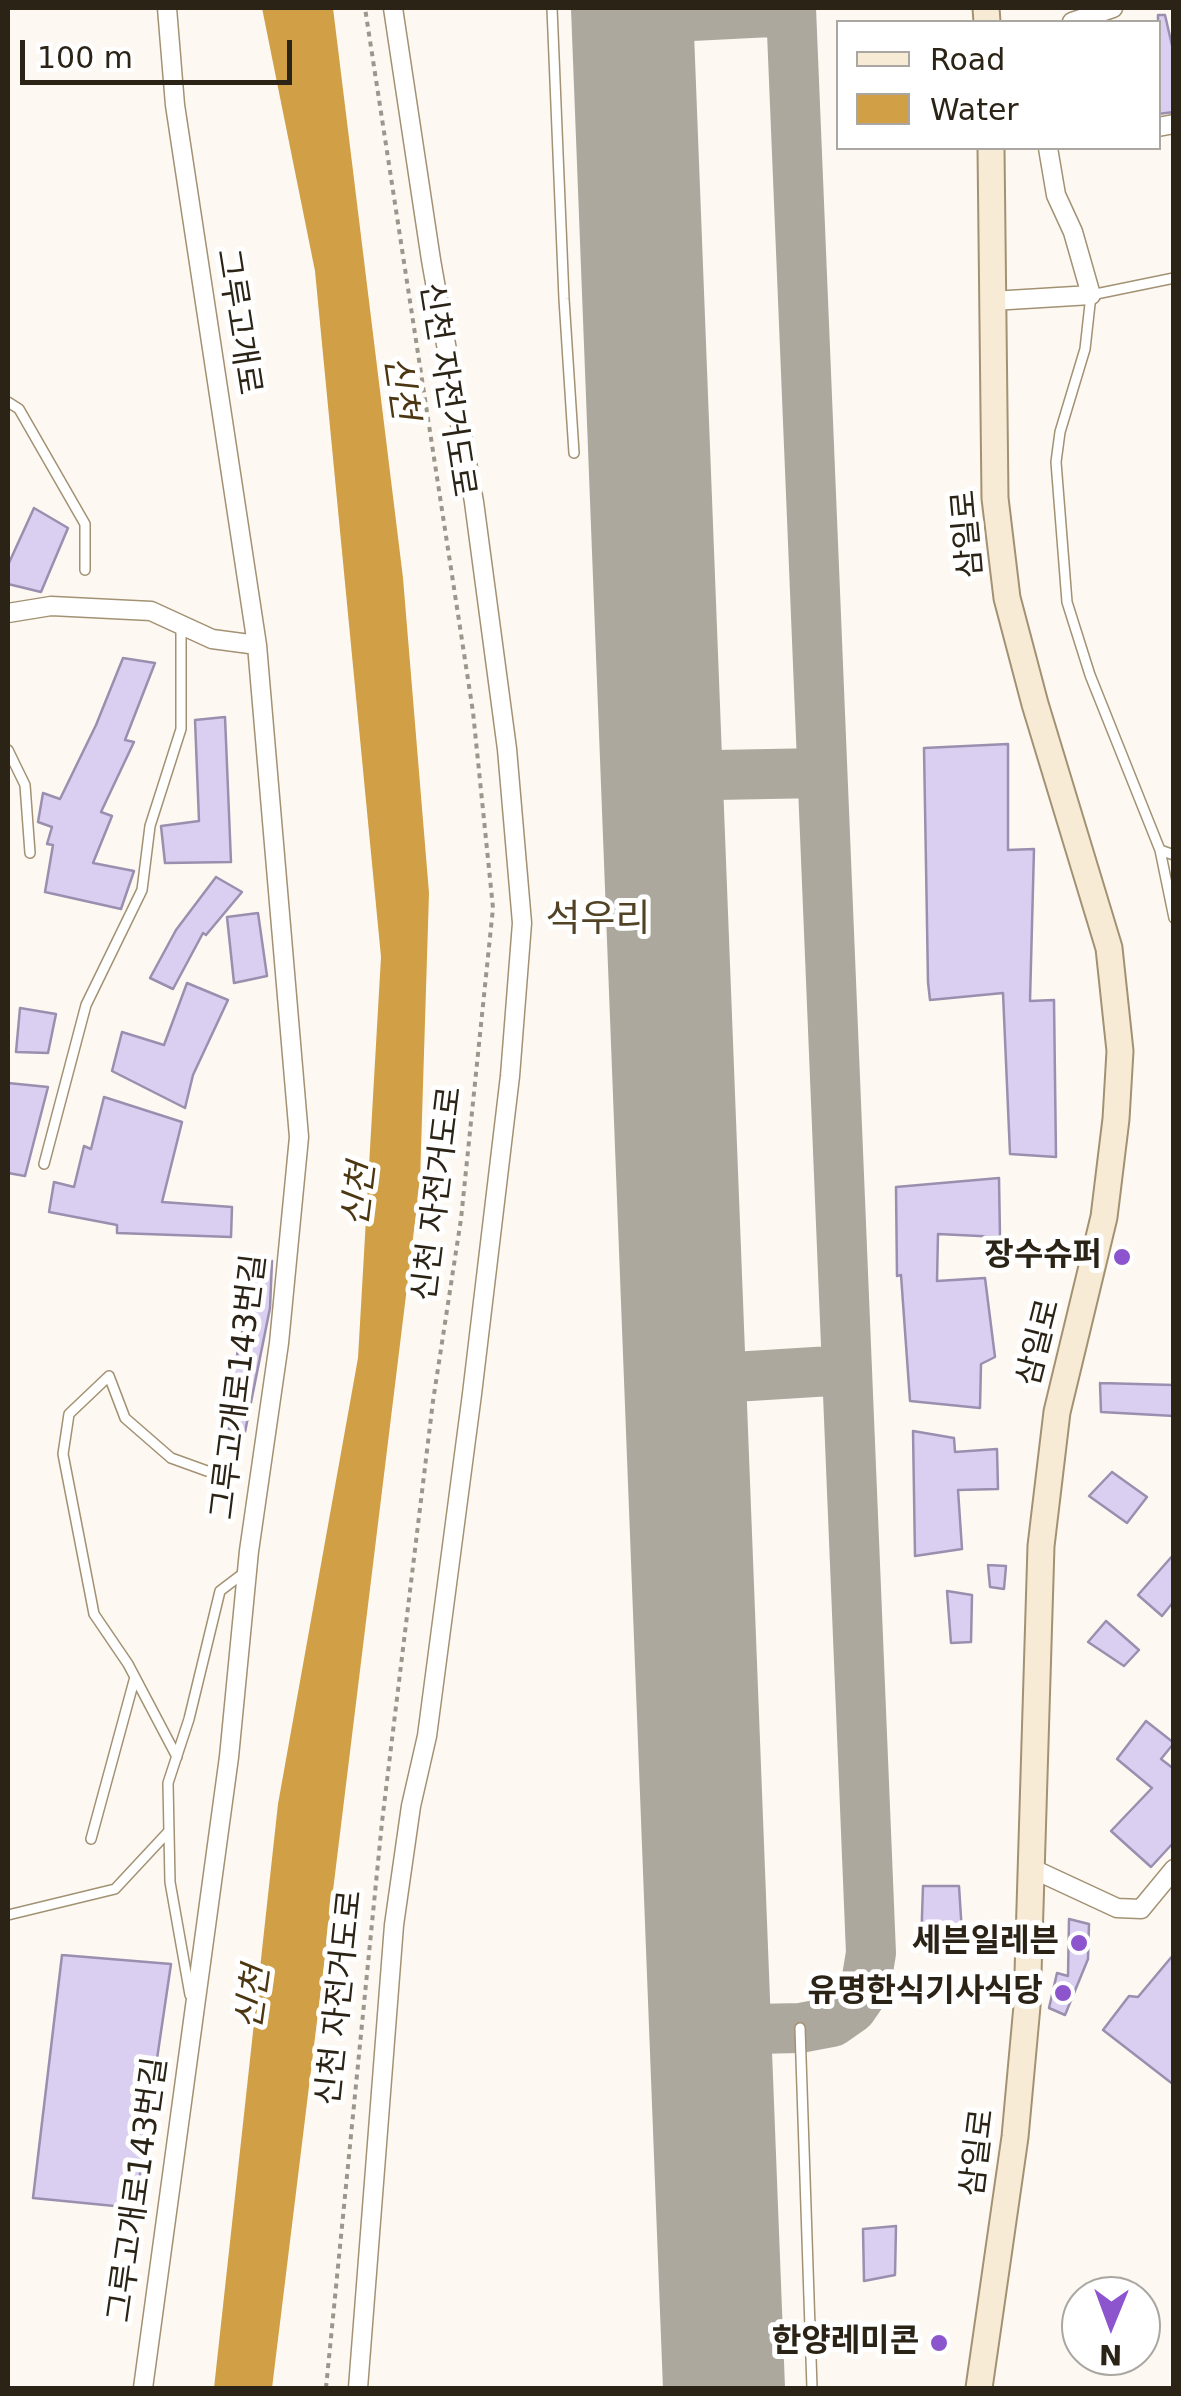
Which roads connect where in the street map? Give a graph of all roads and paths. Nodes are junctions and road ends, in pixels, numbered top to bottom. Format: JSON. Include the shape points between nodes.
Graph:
{"nodes":[{"id":1,"x":167,"y":8,"type":"edge"},
{"id":2,"x":365,"y":8,"type":"edge"},
{"id":3,"x":393,"y":8,"type":"edge"},
{"id":4,"x":552,"y":8,"type":"edge"},
{"id":5,"x":1113,"y":8,"type":"edge"},
{"id":6,"x":1078,"y":20,"type":"edge"},
{"id":7,"x":991,"y":150,"type":"edge"},
{"id":8,"x":1048,"y":150,"type":"edge"},
{"id":9,"x":1174,"y":278,"type":"edge"},
{"id":10,"x":1091,"y":295,"type":"junction"},
{"id":11,"x":992,"y":301,"type":"junction"},
{"id":12,"x":8,"y":402,"type":"edge"},
{"id":13,"x":574,"y":453,"type":"dead end"},
{"id":14,"x":85,"y":570,"type":"dead end"},
{"id":15,"x":8,"y":613,"type":"edge"},
{"id":16,"x":181,"y":625,"type":"junction"},
{"id":17,"x":257,"y":645,"type":"junction"},
{"id":18,"x":8,"y":750,"type":"edge"},
{"id":19,"x":1160,"y":850,"type":"junction"},
{"id":20,"x":30,"y":853,"type":"dead end"},
{"id":21,"x":1174,"y":854,"type":"edge"},
{"id":22,"x":1174,"y":918,"type":"edge"},
{"id":23,"x":44,"y":1164,"type":"dead end"},
{"id":24,"x":208,"y":1471,"type":"dead end"},
{"id":25,"x":248,"y":1570,"type":"junction"},
{"id":26,"x":135,"y":1677,"type":"junction"},
{"id":27,"x":177,"y":1757,"type":"junction"},
{"id":28,"x":169,"y":1830,"type":"junction"},
{"id":29,"x":91,"y":1838,"type":"dead end"},
{"id":30,"x":1033,"y":1869,"type":"junction"},
{"id":31,"x":1174,"y":1869,"type":"edge"},
{"id":32,"x":8,"y":1915,"type":"edge"},
{"id":33,"x":194,"y":2016,"type":"junction"},
{"id":34,"x":800,"y":2028,"type":"dead end"},
{"id":35,"x":143,"y":2388,"type":"edge"},
{"id":36,"x":326,"y":2388,"type":"edge"},
{"id":37,"x":358,"y":2388,"type":"edge"},
{"id":38,"x":812,"y":2388,"type":"edge"},
{"id":39,"x":979,"y":2388,"type":"edge"}],
"edges":[{"from":1,"to":17,"type":"street","name":"그루고개로","via":[[175,105]]},
{"from":2,"to":36,"type":"path","name":"신천 자전거도로","via":[[473,712],[492,908],[461,1219],[382,1822]]},
{"from":3,"to":37,"type":"street","via":[[474,502],[522,922],[472,1394],[427,1736],[394,1925]]},
{"from":4,"to":13,"type":"lane"},
{"from":5,"to":6,"type":"street"},
{"from":7,"to":11,"type":"main road","name":"삼일로"},
{"from":8,"to":10,"type":"street","via":[[1056,194]]},
{"from":9,"to":10,"type":"lane"},
{"from":10,"to":11,"type":"street"},
{"from":10,"to":19,"type":"lane","via":[[1085,349],[1056,462],[1067,602]]},
{"from":11,"to":30,"type":"main road","name":"삼일로","via":[[995,498],[1007,598],[1109,948],[1120,1051],[1104,1217],[1057,1412],[1041,1546]]},
{"from":12,"to":14,"type":"lane","via":[[19,410],[84,524]]},
{"from":15,"to":16,"type":"street","via":[[51,606],[151,611]]},
{"from":16,"to":17,"type":"street","via":[[212,639]]},
{"from":16,"to":23,"type":"lane","via":[[181,729],[150,826],[142,890],[86,1004]]},
{"from":17,"to":25,"type":"street","name":"그루고개로143번길","via":[[299,1136]]},
{"from":18,"to":20,"type":"lane","via":[[25,785]]},
{"from":19,"to":21,"type":"lane"},
{"from":19,"to":22,"type":"lane"},
{"from":24,"to":26,"type":"lane","via":[[171,1458],[124,1418],[110,1376],[69,1414],[63,1454],[94,1614]]},
{"from":25,"to":27,"type":"lane","via":[[220,1590]]},
{"from":25,"to":33,"type":"street","name":"그루고개로143번길"},
{"from":26,"to":27,"type":"lane"},
{"from":26,"to":29,"type":"lane"},
{"from":27,"to":28,"type":"lane","via":[[168,1783]]},
{"from":28,"to":32,"type":"lane","via":[[115,1889]]},
{"from":28,"to":33,"type":"lane","via":[[170,1882]]},
{"from":30,"to":31,"type":"street","via":[[1117,1908],[1141,1909]]},
{"from":30,"to":39,"type":"main road","name":"삼일로","via":[[1015,2137]]},
{"from":33,"to":35,"type":"street","name":"그루고개로143번길"},
{"from":34,"to":38,"type":"lane"}]}
